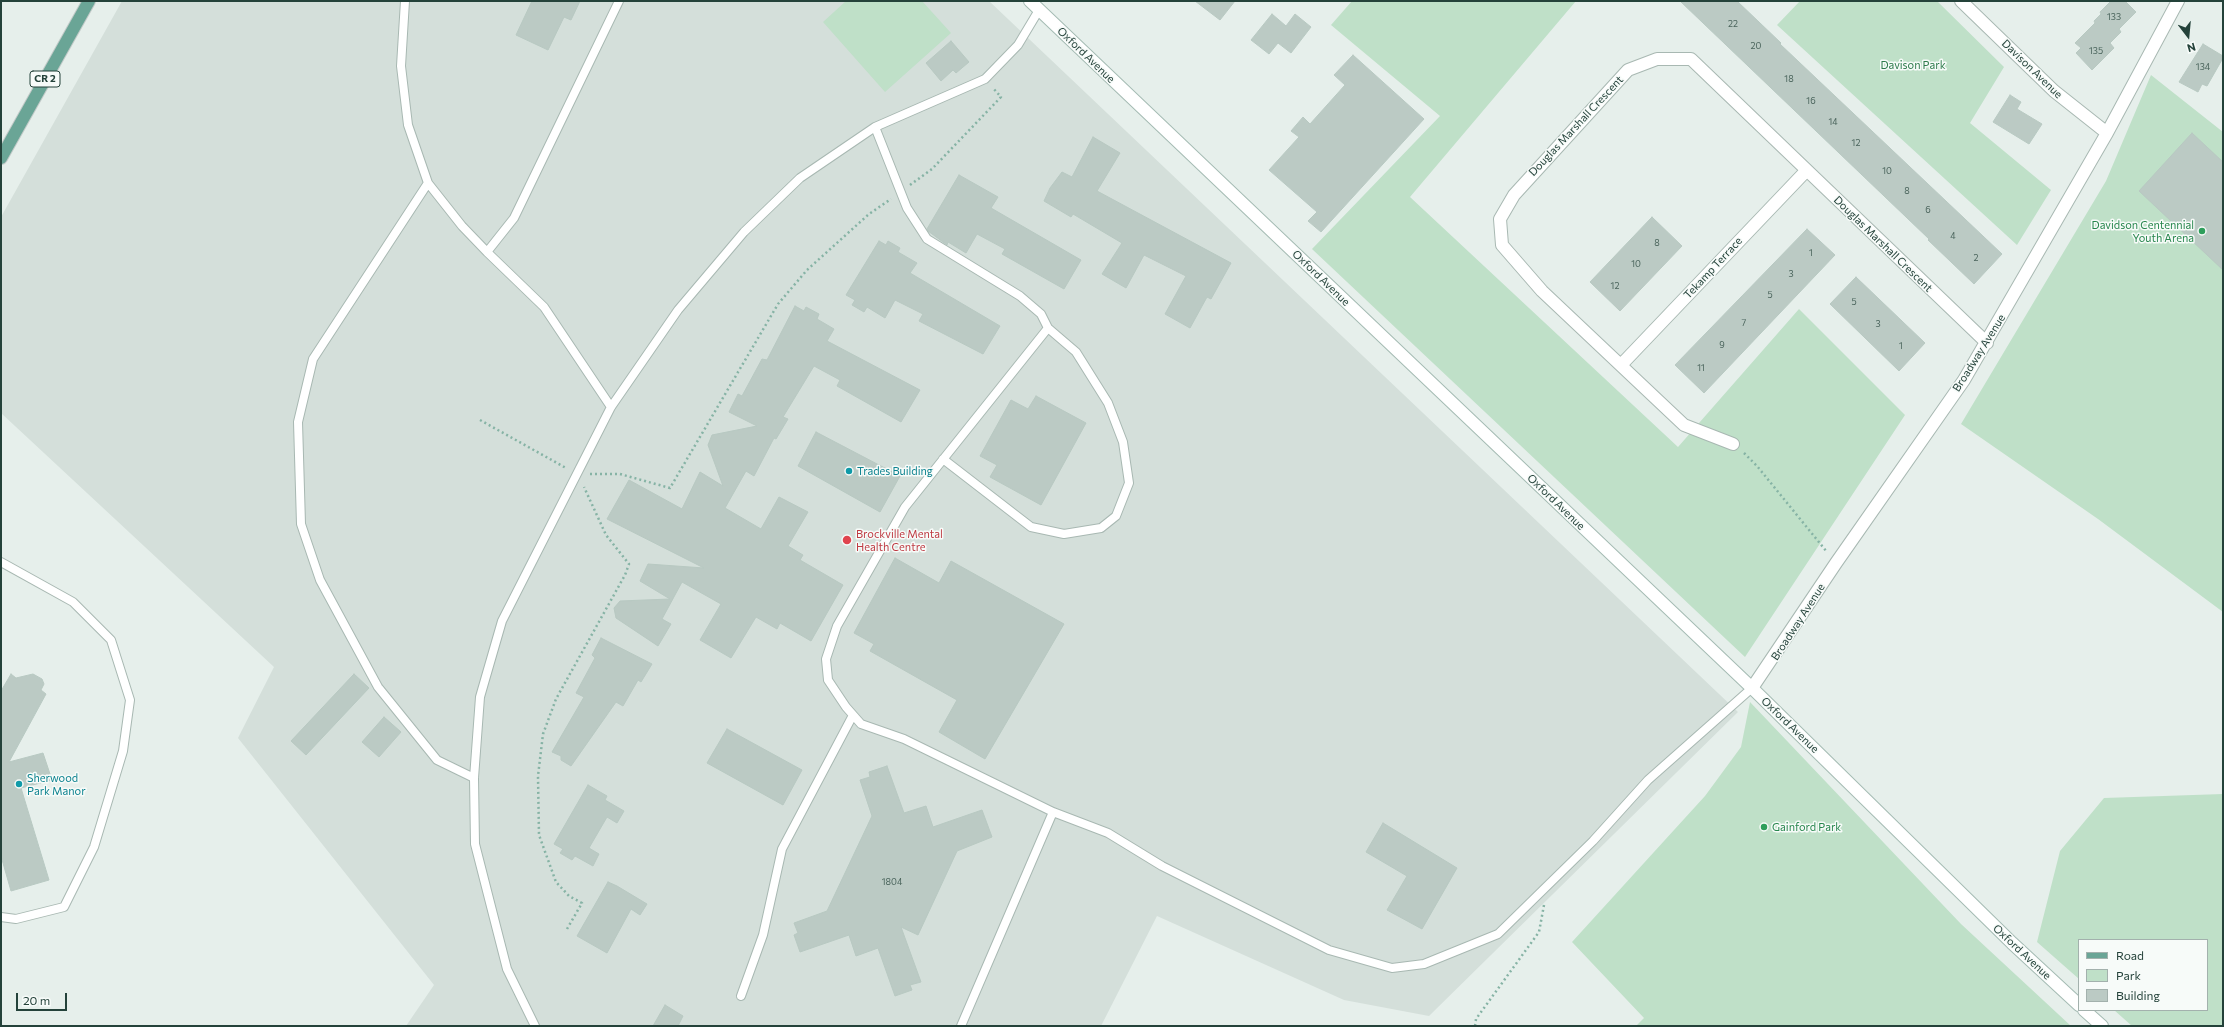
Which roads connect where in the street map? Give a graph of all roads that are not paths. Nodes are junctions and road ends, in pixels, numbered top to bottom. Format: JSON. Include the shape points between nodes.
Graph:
{"nodes":[{"id":1,"x":89,"y":1,"type":"edge"},
{"id":2,"x":405,"y":1,"type":"edge"},
{"id":3,"x":619,"y":1,"type":"edge"},
{"id":4,"x":1030,"y":1,"type":"edge"},
{"id":5,"x":1961,"y":1,"type":"edge"},
{"id":6,"x":2178,"y":1,"type":"edge"},
{"id":7,"x":1041,"y":5,"type":"edge"},
{"id":8,"x":875,"y":127,"type":"junction"},
{"id":9,"x":2107,"y":133,"type":"junction"},
{"id":10,"x":1,"y":158,"type":"edge"},
{"id":11,"x":1806,"y":171,"type":"junction"},
{"id":12,"x":428,"y":182,"type":"junction"},
{"id":13,"x":487,"y":252,"type":"junction"},
{"id":14,"x":1048,"y":328,"type":"junction"},
{"id":15,"x":1987,"y":343,"type":"junction"},
{"id":16,"x":1621,"y":366,"type":"junction"},
{"id":17,"x":611,"y":407,"type":"junction"},
{"id":18,"x":1733,"y":444,"type":"road end"},
{"id":19,"x":943,"y":460,"type":"junction"},
{"id":20,"x":1,"y":562,"type":"edge"},
{"id":21,"x":1752,"y":688,"type":"junction"},
{"id":22,"x":853,"y":715,"type":"junction"},
{"id":23,"x":474,"y":778,"type":"junction"},
{"id":24,"x":1054,"y":812,"type":"junction"},
{"id":25,"x":1,"y":917,"type":"edge"},
{"id":26,"x":741,"y":996,"type":"dead end"},
{"id":27,"x":2078,"y":1004,"type":"edge"},
{"id":28,"x":2085,"y":1011,"type":"edge"},
{"id":29,"x":535,"y":1026,"type":"edge"},
{"id":30,"x":961,"y":1026,"type":"edge"},
{"id":31,"x":2102,"y":1026,"type":"edge"}],
"edges":[{"from":1,"to":10,"type":"main road","number":"CR 2"},
{"from":2,"to":12,"type":"lane","via":[[402,66],[408,125]]},
{"from":3,"to":13,"type":"lane","via":[[514,218]]},
{"from":4,"to":7,"type":"street","name":"Oxford Avenue"},
{"from":5,"to":9,"type":"street","name":"Davison Avenue","via":[[2054,91]]},
{"from":6,"to":9,"type":"street","name":"Broadway Avenue"},
{"from":7,"to":8,"type":"lane","via":[[1018,45],[985,78]]},
{"from":7,"to":21,"type":"street","name":"Oxford Avenue"},
{"from":8,"to":14,"type":"lane","via":[[907,208],[927,239],[1020,296],[1041,314]]},
{"from":8,"to":17,"type":"lane","via":[[800,178],[744,232],[678,310]]},
{"from":9,"to":15,"type":"street","name":"Broadway Avenue"},
{"from":11,"to":15,"type":"street","name":"Douglas Marshall Crescent"},
{"from":11,"to":16,"type":"street","name":"Tekamp Terrace"},
{"from":11,"to":16,"type":"street","name":"Douglas Marshall Crescent","via":[[1691,59],[1657,59],[1628,70],[1514,195],[1500,219],[1502,245],[1542,291]]},
{"from":12,"to":13,"type":"lane","via":[[462,226]]},
{"from":12,"to":23,"type":"lane","via":[[314,359],[298,422],[301,524],[320,580],[378,687],[437,760]]},
{"from":13,"to":17,"type":"lane","via":[[544,307]]},
{"from":14,"to":19,"type":"lane"},
{"from":14,"to":19,"type":"lane","via":[[1076,352],[1108,403],[1123,442],[1129,483],[1116,516],[1101,528],[1064,534],[1031,527]]},
{"from":15,"to":21,"type":"street","name":"Broadway Avenue"},
{"from":16,"to":18,"type":"street","name":"Douglas Marshall Crescent","via":[[1684,425]]},
{"from":17,"to":23,"type":"lane","via":[[502,622],[480,697]]},
{"from":19,"to":22,"type":"lane","via":[[905,507],[837,626],[826,659],[828,680]]},
{"from":20,"to":25,"type":"lane","via":[[73,602],[111,640],[130,700],[123,751],[94,847],[64,907],[16,919]]},
{"from":21,"to":24,"type":"lane","via":[[1648,780],[1593,841],[1498,934],[1424,964],[1392,968],[1329,950],[1162,866],[1108,833]]},
{"from":21,"to":27,"type":"street","name":"Oxford Avenue","via":[[2012,943]]},
{"from":22,"to":24,"type":"lane","via":[[861,724],[904,739]]},
{"from":22,"to":26,"type":"lane","via":[[782,849],[763,935]]},
{"from":23,"to":29,"type":"lane","via":[[477,851],[507,969]]},
{"from":24,"to":30,"type":"lane"},
{"from":28,"to":31,"type":"street"}]}
